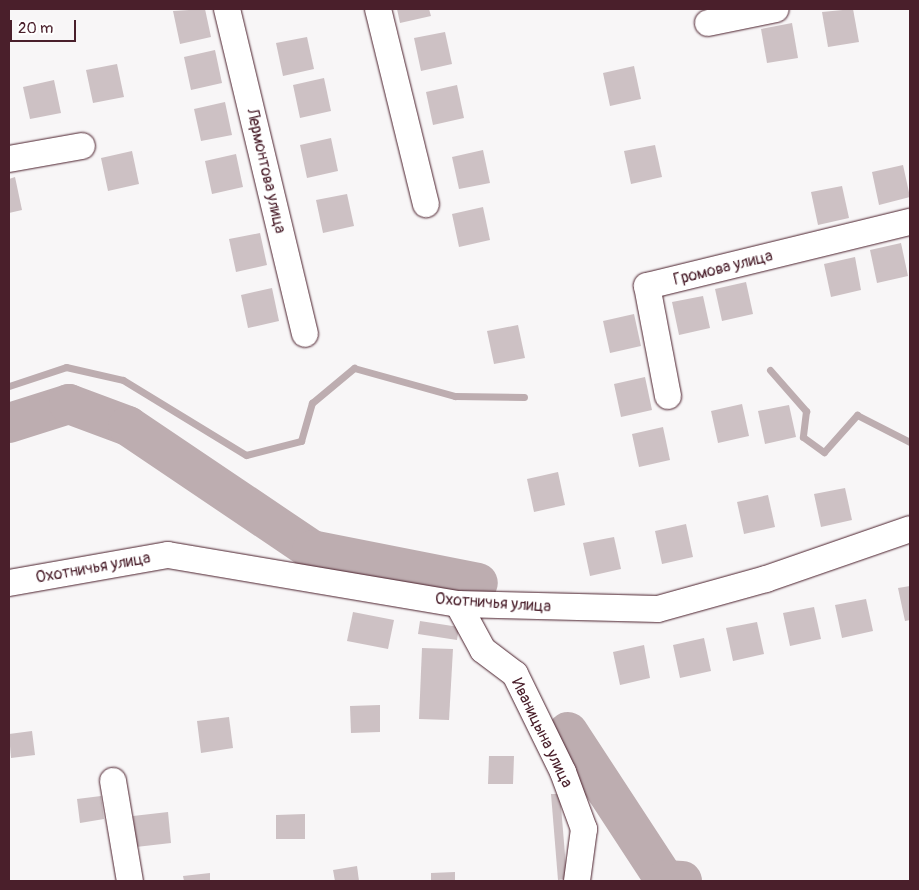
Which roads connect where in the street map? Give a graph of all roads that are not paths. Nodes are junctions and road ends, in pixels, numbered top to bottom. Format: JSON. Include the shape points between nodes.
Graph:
{"nodes":[{"id":1,"x":227,"y":9,"type":"edge"},
{"id":2,"x":378,"y":9,"type":"edge"},
{"id":3,"x":776,"y":9,"type":"edge"},
{"id":4,"x":708,"y":22,"type":"dead end"},
{"id":5,"x":82,"y":146,"type":"dead end"},
{"id":6,"x":9,"y":159,"type":"edge"},
{"id":7,"x":426,"y":204,"type":"dead end"},
{"id":8,"x":909,"y":228,"type":"edge"},
{"id":9,"x":305,"y":334,"type":"dead end"},
{"id":10,"x":668,"y":396,"type":"dead end"},
{"id":11,"x":910,"y":529,"type":"edge"},
{"id":12,"x":9,"y":582,"type":"edge"},
{"id":13,"x":458,"y":604,"type":"junction"},
{"id":14,"x":114,"y":781,"type":"dead end"},
{"id":15,"x":130,"y":881,"type":"edge"},
{"id":16,"x":577,"y":881,"type":"edge"}],
"edges":[{"from":1,"to":9,"type":"street","name":"Лермонтова улица"},
{"from":2,"to":7,"type":"street"},
{"from":3,"to":4,"type":"street"},
{"from":5,"to":6,"type":"street"},
{"from":8,"to":10,"type":"street","name":"Громова улица","via":[[647,286]]},
{"from":11,"to":13,"type":"street","name":"Охотничья улица","via":[[766,579],[658,609]]},
{"from":12,"to":13,"type":"street","name":"Охотничья улица","via":[[168,555]]},
{"from":13,"to":16,"type":"street","name":"Иваницына улица","via":[[483,650],[515,674],[563,772],[584,829]]},
{"from":14,"to":15,"type":"street"}]}
